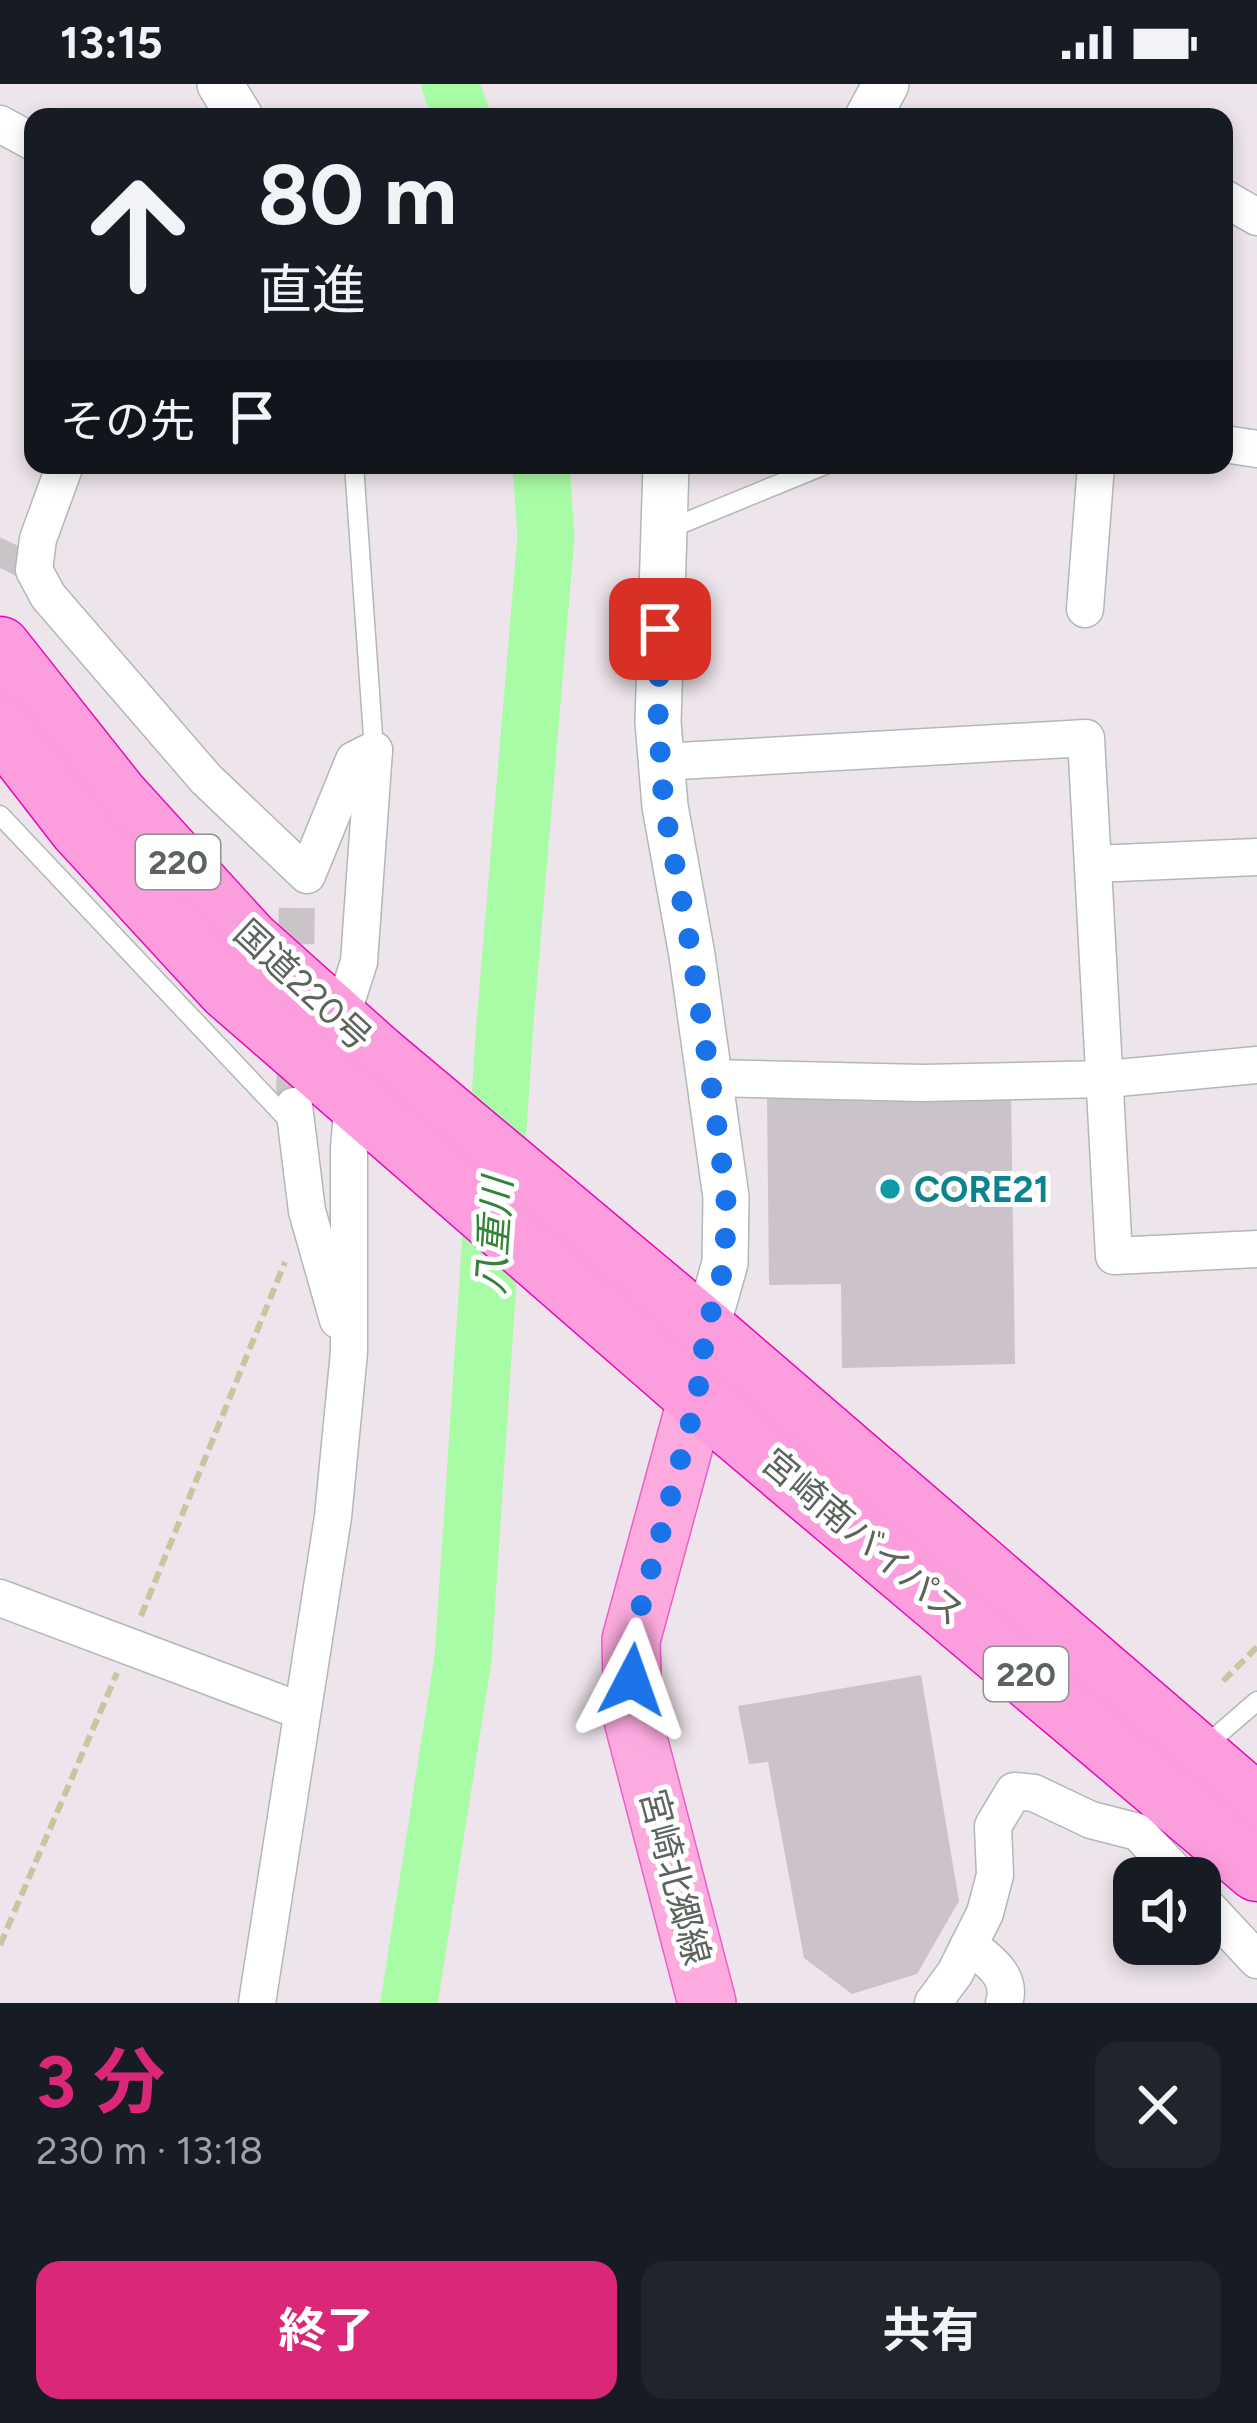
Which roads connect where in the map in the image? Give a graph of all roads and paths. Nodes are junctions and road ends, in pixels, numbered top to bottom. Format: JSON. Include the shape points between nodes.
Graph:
{"nodes":[{"id":1,"x":36,"y":474,"type":"edge"},
{"id":2,"x":62,"y":474,"type":"edge"},
{"id":3,"x":355,"y":474,"type":"edge"},
{"id":4,"x":666,"y":474,"type":"edge"},
{"id":5,"x":804,"y":474,"type":"edge"},
{"id":6,"x":1095,"y":474,"type":"edge"},
{"id":7,"x":664,"y":532,"type":"junction"},
{"id":8,"x":12,"y":543,"type":"dead end"},
{"id":9,"x":1084,"y":610,"type":"dead end"},
{"id":10,"x":0,"y":647,"type":"edge"},
{"id":11,"x":0,"y":726,"type":"edge"},
{"id":12,"x":374,"y":750,"type":"junction"},
{"id":13,"x":661,"y":762,"type":"junction"},
{"id":14,"x":0,"y":815,"type":"edge"},
{"id":15,"x":1257,"y":857,"type":"edge"},
{"id":16,"x":1094,"y":864,"type":"junction"},
{"id":17,"x":1257,"y":1065,"type":"edge"},
{"id":18,"x":361,"y":1072,"type":"junction"},
{"id":19,"x":710,"y":1078,"type":"junction"},
{"id":20,"x":1106,"y":1079,"type":"junction"},
{"id":21,"x":295,"y":1117,"type":"joint"},
{"id":22,"x":307,"y":1211,"type":"junction"},
{"id":23,"x":1257,"y":1249,"type":"edge"},
{"id":24,"x":647,"y":1281,"type":"joint"},
{"id":25,"x":706,"y":1330,"type":"junction"},
{"id":26,"x":634,"y":1343,"type":"joint"},
{"id":27,"x":349,"y":1352,"type":"junction"},
{"id":28,"x":697,"y":1398,"type":"junction"},
{"id":29,"x":0,"y":1598,"type":"edge"},
{"id":30,"x":128,"y":1647,"type":"junction"},
{"id":31,"x":1257,"y":1647,"type":"edge"},
{"id":32,"x":1223,"y":1681,"type":"dead end"},
{"id":33,"x":1257,"y":1701,"type":"edge"},
{"id":34,"x":301,"y":1711,"type":"junction"},
{"id":35,"x":1166,"y":1792,"type":"junction"},
{"id":36,"x":1257,"y":1805,"type":"edge"},
{"id":37,"x":1177,"y":1857,"type":"edge"},
{"id":38,"x":1257,"y":1871,"type":"edge"},
{"id":39,"x":1221,"y":1921,"type":"edge"},
{"id":40,"x":0,"y":1945,"type":"edge"},
{"id":41,"x":969,"y":1945,"type":"junction"},
{"id":42,"x":1257,"y":1960,"type":"edge"},
{"id":43,"x":256,"y":2003,"type":"edge"},
{"id":44,"x":707,"y":2003,"type":"edge"},
{"id":45,"x":933,"y":2003,"type":"edge"},
{"id":46,"x":1004,"y":2003,"type":"edge"}],
"edges":[{"from":1,"to":8,"type":"street"},
{"from":2,"to":12,"type":"street","via":[[34,570],[48,596],[302,884],[354,760]]},
{"from":3,"to":12,"type":"lane"},
{"from":4,"to":7,"type":"street"},
{"from":5,"to":7,"type":"lane"},
{"from":6,"to":9,"type":"street"},
{"from":7,"to":13,"type":"street"},
{"from":10,"to":18,"type":"highway","name":"国道220号","number":"220"},
{"from":11,"to":18,"type":"highway","name":"国道220号","number":"220","via":[[80,828],[227,989]]},
{"from":12,"to":18,"type":"street","via":[[359,962]]},
{"from":13,"to":16,"type":"street","via":[[1087,738]]},
{"from":13,"to":19,"type":"street"},
{"from":14,"to":21,"type":"lane"},
{"from":15,"to":16,"type":"street"},
{"from":16,"to":20,"type":"street"},
{"from":17,"to":20,"type":"street"},
{"from":18,"to":24,"type":"highway","name":"国道220号","number":"220"},
{"from":18,"to":26,"type":"highway","name":"国道220号","number":"220"},
{"from":18,"to":27,"type":"street","via":[[349,1149]]},
{"from":19,"to":20,"type":"street"},
{"from":19,"to":25,"type":"street","via":[[726,1219],[725,1263]]},
{"from":20,"to":23,"type":"street","via":[[1114,1256]]},
{"from":21,"to":22,"type":"street"},
{"from":22,"to":27,"type":"street"},
{"from":22,"to":30,"type":"path"},
{"from":24,"to":25,"type":"highway","name":"宮崎南バイパス","number":"220"},
{"from":25,"to":28,"type":"main road","name":"宮崎北郷線"},
{"from":25,"to":35,"type":"highway","name":"宮崎南バイパス","number":"220"},
{"from":26,"to":28,"type":"highway","name":"宮崎南バイパス","number":"220"},
{"from":27,"to":34,"type":"street","via":[[333,1517]]},
{"from":28,"to":35,"type":"highway","name":"宮崎南バイパス","number":"220"},
{"from":28,"to":44,"type":"main road","name":"宮崎北郷線","via":[[632,1660],[633,1720]]},
{"from":29,"to":30,"type":"street"},
{"from":30,"to":34,"type":"street"},
{"from":30,"to":40,"type":"path"},
{"from":31,"to":32,"type":"path"},
{"from":33,"to":35,"type":"lane"},
{"from":34,"to":43,"type":"street"},
{"from":35,"to":36,"type":"highway","name":"宮崎南バイパス","number":"220"},
{"from":35,"to":37,"type":"street"},
{"from":35,"to":38,"type":"highway","name":"宮崎南バイパス","number":"220"},
{"from":35,"to":41,"type":"street","via":[[1091,1820],[1014,1791],[993,1826],[995,1875]]},
{"from":39,"to":42,"type":"street"},
{"from":41,"to":45,"type":"street"},
{"from":41,"to":46,"type":"street","via":[[998,1967]]}]}
